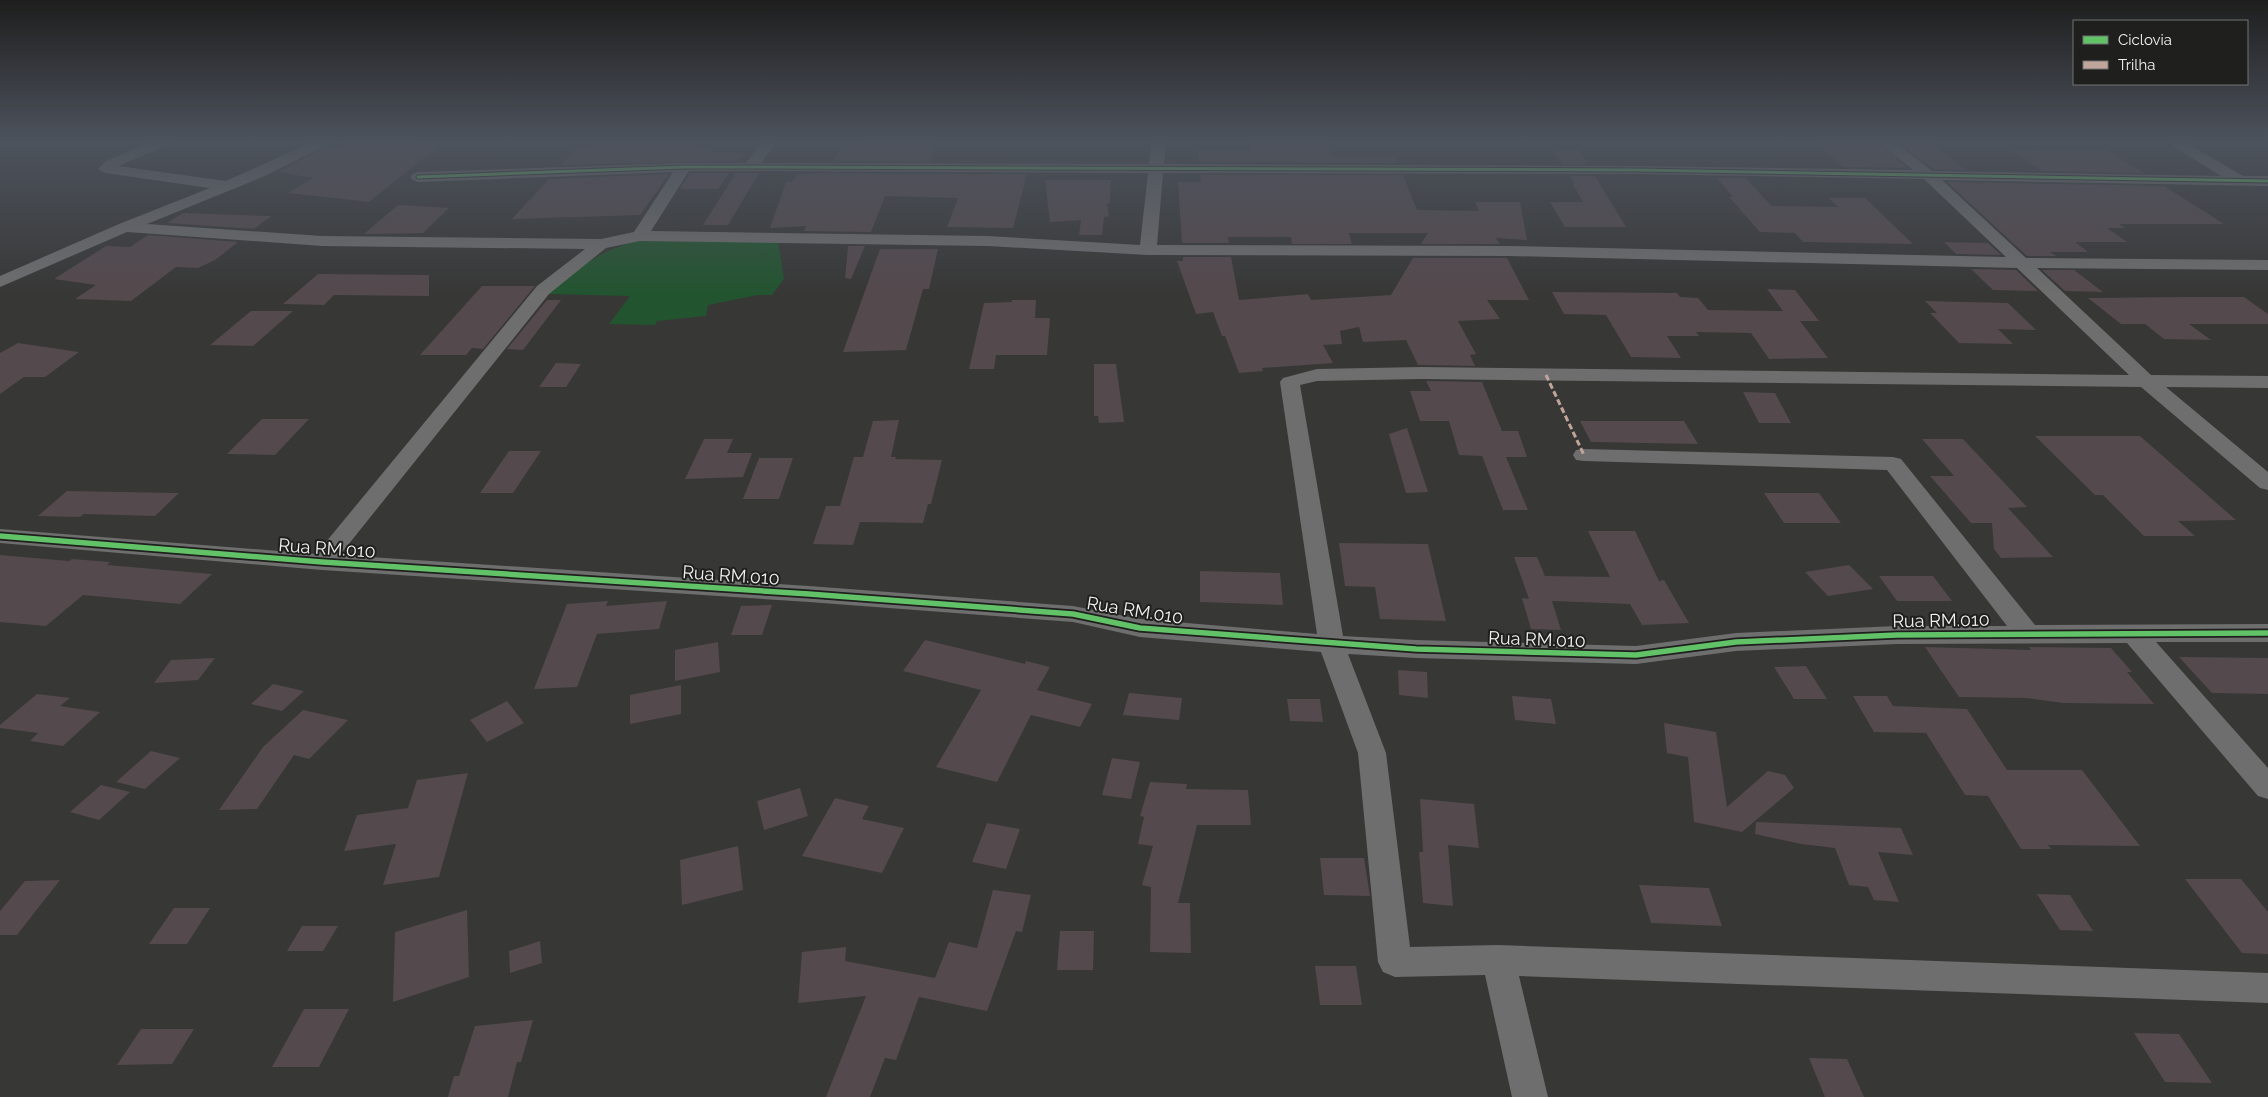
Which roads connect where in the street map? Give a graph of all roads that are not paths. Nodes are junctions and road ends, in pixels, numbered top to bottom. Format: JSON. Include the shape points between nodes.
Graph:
{"nodes":[{"id":1,"x":211,"y":191,"type":"edge"},
{"id":2,"x":669,"y":191,"type":"edge"},
{"id":3,"x":1155,"y":191,"type":"edge"},
{"id":4,"x":1945,"y":191,"type":"edge"},
{"id":5,"x":125,"y":227,"type":"junction"},
{"id":6,"x":640,"y":236,"type":"junction"},
{"id":7,"x":601,"y":244,"type":"junction"},
{"id":8,"x":1148,"y":250,"type":"junction"},
{"id":9,"x":2023,"y":263,"type":"junction"},
{"id":10,"x":2268,"y":265,"type":"edge"},
{"id":11,"x":0,"y":282,"type":"edge"},
{"id":12,"x":2146,"y":381,"type":"junction"},
{"id":13,"x":2268,"y":382,"type":"edge"},
{"id":14,"x":1584,"y":455,"type":"dead end"},
{"id":15,"x":2268,"y":483,"type":"edge"},
{"id":16,"x":0,"y":536,"type":"edge"},
{"id":17,"x":322,"y":562,"type":"junction"},
{"id":18,"x":2027,"y":633,"type":"junction"},
{"id":19,"x":2133,"y":633,"type":"junction"},
{"id":20,"x":2268,"y":633,"type":"edge"},
{"id":21,"x":1331,"y":644,"type":"junction"},
{"id":22,"x":2268,"y":788,"type":"edge"},
{"id":23,"x":1498,"y":960,"type":"junction"},
{"id":24,"x":2268,"y":988,"type":"edge"},
{"id":25,"x":1530,"y":1097,"type":"edge"}],
"edges":[{"from":1,"to":5,"type":"street"},
{"from":2,"to":6,"type":"street"},
{"from":3,"to":8,"type":"street"},
{"from":4,"to":9,"type":"street"},
{"from":5,"to":7,"type":"street","via":[[322,241]]},
{"from":5,"to":11,"type":"street"},
{"from":6,"to":7,"type":"street"},
{"from":6,"to":8,"type":"street","via":[[988,241]]},
{"from":7,"to":17,"type":"street","via":[[543,290]]},
{"from":8,"to":9,"type":"street","via":[[1510,251]]},
{"from":9,"to":10,"type":"street"},
{"from":9,"to":12,"type":"street"},
{"from":12,"to":13,"type":"street"},
{"from":12,"to":15,"type":"street"},
{"from":12,"to":21,"type":"street","via":[[1481,372],[1317,375],[1290,382]]},
{"from":14,"to":18,"type":"street","via":[[1893,464]]},
{"from":16,"to":17,"type":"street","name":"Rua RM.010"},
{"from":17,"to":21,"type":"street","name":"Rua RM.010","via":[[1073,614],[1140,628]]},
{"from":18,"to":19,"type":"street","name":"Rua RM.010"},
{"from":18,"to":21,"type":"street","name":"Rua RM.010","via":[[1897,634],[1736,642],[1636,655]]},
{"from":19,"to":20,"type":"street","name":"Rua RM.010"},
{"from":19,"to":22,"type":"street"},
{"from":21,"to":23,"type":"street","via":[[1372,753],[1395,962]]},
{"from":23,"to":24,"type":"street"},
{"from":23,"to":25,"type":"street"}]}
